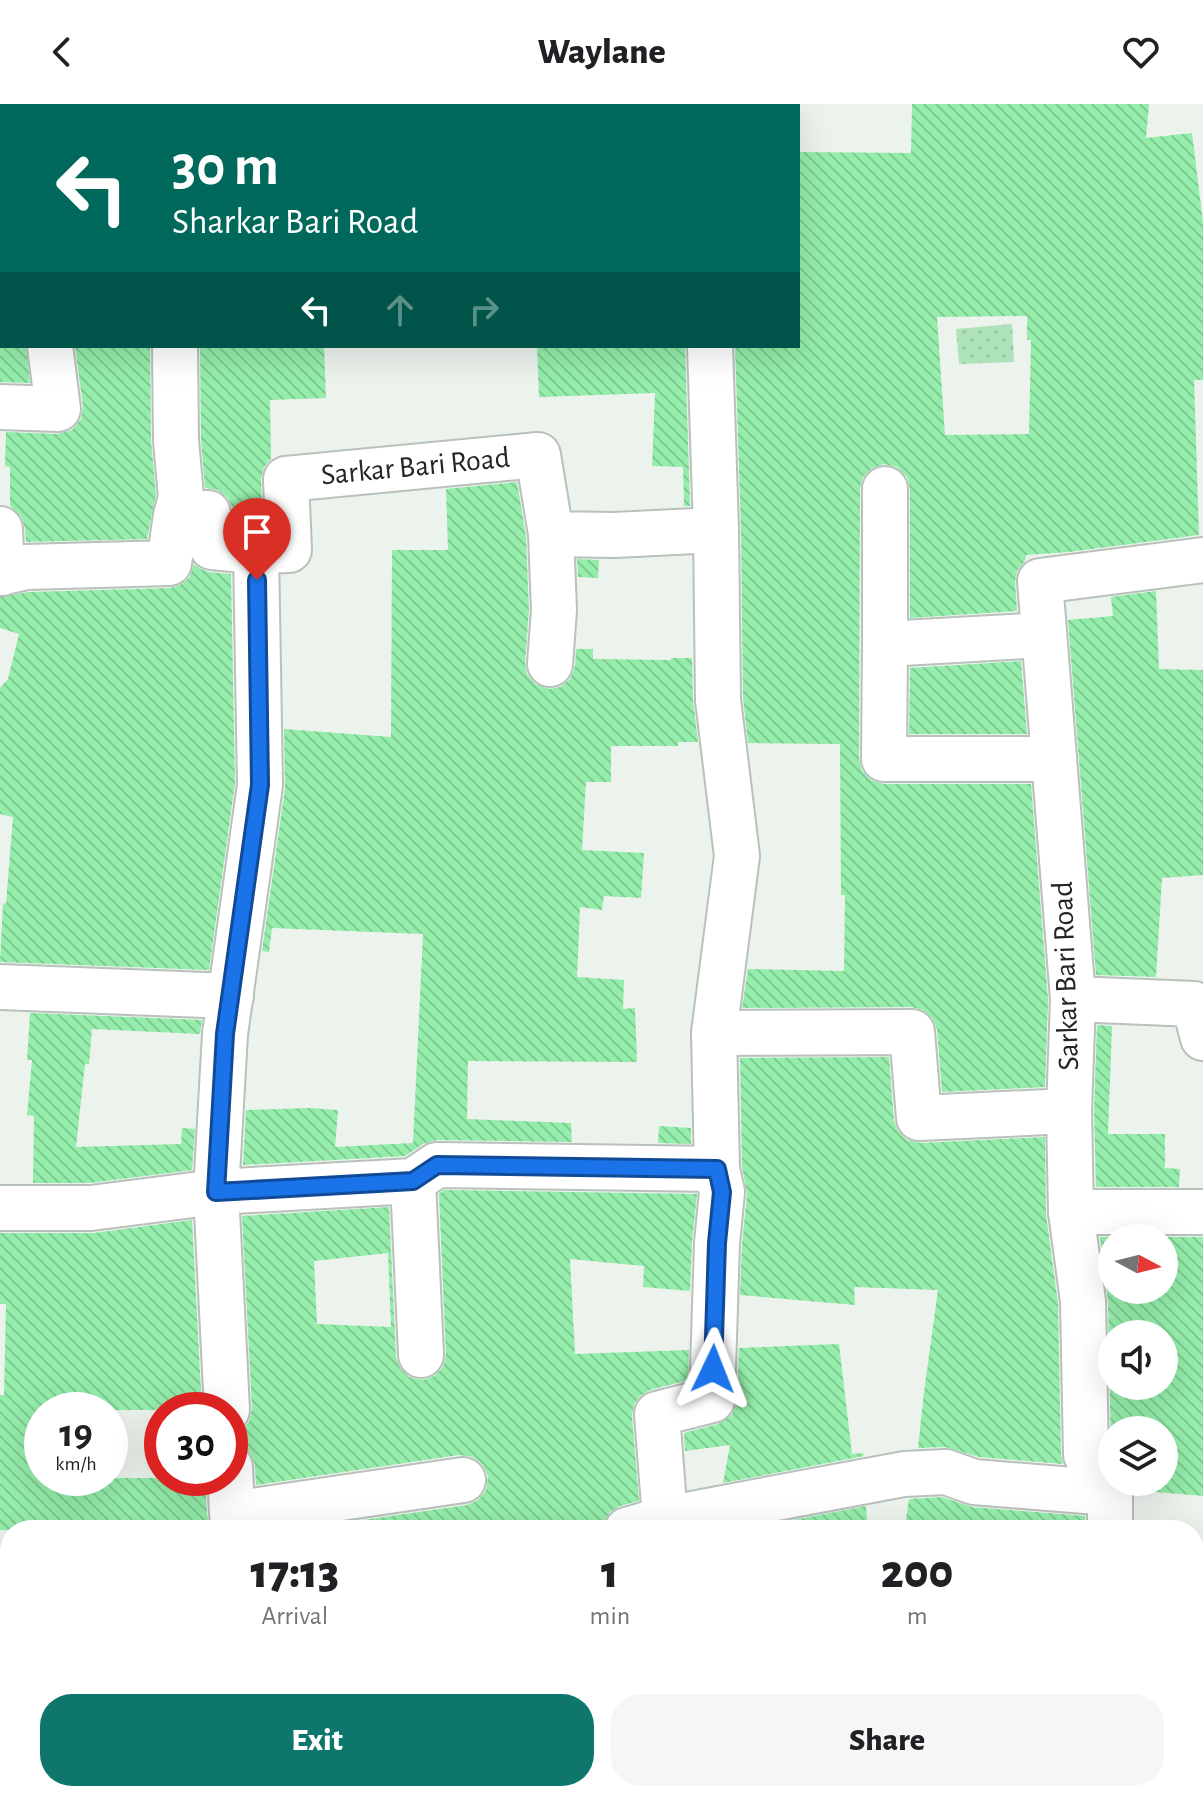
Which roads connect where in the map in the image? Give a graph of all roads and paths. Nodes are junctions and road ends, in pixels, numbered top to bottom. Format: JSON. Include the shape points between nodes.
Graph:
{"nodes":[{"id":1,"x":50,"y":348,"type":"edge"},
{"id":2,"x":175,"y":348,"type":"edge"},
{"id":3,"x":710,"y":348,"type":"edge"},
{"id":4,"x":0,"y":407,"type":"edge"},
{"id":5,"x":885,"y":489,"type":"dead end"},
{"id":6,"x":176,"y":516,"type":"junction"},
{"id":7,"x":0,"y":529,"type":"edge"},
{"id":8,"x":716,"y":530,"type":"junction"},
{"id":9,"x":551,"y":534,"type":"junction"},
{"id":10,"x":256,"y":551,"type":"junction"},
{"id":11,"x":1203,"y":560,"type":"edge"},
{"id":12,"x":1,"y":573,"type":"edge"},
{"id":13,"x":1044,"y":635,"type":"junction"},
{"id":14,"x":885,"y":644,"type":"junction"},
{"id":15,"x":550,"y":664,"type":"dead end"},
{"id":16,"x":1054,"y":759,"type":"junction"},
{"id":17,"x":0,"y":987,"type":"edge"},
{"id":18,"x":231,"y":996,"type":"junction"},
{"id":19,"x":1073,"y":999,"type":"junction"},
{"id":20,"x":714,"y":1033,"type":"junction"},
{"id":21,"x":1203,"y":1038,"type":"edge"},
{"id":22,"x":1069,"y":1111,"type":"junction"},
{"id":23,"x":717,"y":1169,"type":"junction"},
{"id":24,"x":413,"y":1181,"type":"junction"},
{"id":25,"x":216,"y":1192,"type":"junction"},
{"id":26,"x":0,"y":1208,"type":"edge"},
{"id":27,"x":1071,"y":1212,"type":"junction"},
{"id":28,"x":1203,"y":1212,"type":"edge"},
{"id":29,"x":421,"y":1355,"type":"dead end"},
{"id":30,"x":226,"y":1392,"type":"edge"},
{"id":31,"x":463,"y":1480,"type":"dead end"},
{"id":32,"x":231,"y":1496,"type":"edge"},
{"id":33,"x":1110,"y":1511,"type":"edge"},
{"id":34,"x":262,"y":1520,"type":"edge"},
{"id":35,"x":646,"y":1520,"type":"edge"},
{"id":36,"x":667,"y":1520,"type":"edge"}],
"edges":[{"from":1,"to":4,"type":"street","via":[[58,409]]},
{"from":2,"to":6,"type":"street","via":[[181,497]]},
{"from":3,"to":8,"type":"street"},
{"from":5,"to":14,"type":"street"},
{"from":6,"to":10,"type":"street","name":"Sarkar Bari Road","via":[[208,513],[212,547]]},
{"from":6,"to":12,"type":"street","via":[[169,563],[26,567]]},
{"from":7,"to":12,"type":"street"},
{"from":8,"to":9,"type":"street"},
{"from":8,"to":20,"type":"street","via":[[718,700],[737,856]]},
{"from":9,"to":10,"type":"street","name":"Sarkar Bari Road","via":[[538,455],[286,479],[289,550]]},
{"from":9,"to":15,"type":"street"},
{"from":10,"to":18,"type":"street","via":[[260,785]]},
{"from":11,"to":13,"type":"street","name":"Sarkar Bari Road","via":[[1040,581]]},
{"from":13,"to":14,"type":"street"},
{"from":13,"to":16,"type":"street","name":"Sarkar Bari Road"},
{"from":14,"to":16,"type":"street","via":[[884,759]]},
{"from":16,"to":19,"type":"street","name":"Sarkar Bari Road"},
{"from":17,"to":18,"type":"street"},
{"from":18,"to":25,"type":"street"},
{"from":19,"to":21,"type":"street","via":[[1194,1004]]},
{"from":19,"to":22,"type":"street","name":"Sarkar Bari Road"},
{"from":20,"to":22,"type":"street","via":[[912,1032],[919,1118]]},
{"from":20,"to":23,"type":"street"},
{"from":22,"to":27,"type":"street","name":"Sarkar Bari Road"},
{"from":23,"to":24,"type":"street","via":[[437,1165]]},
{"from":23,"to":35,"type":"street","via":[[722,1192],[712,1400],[657,1414]]},
{"from":24,"to":25,"type":"street"},
{"from":24,"to":29,"type":"street"},
{"from":25,"to":26,"type":"street","via":[[91,1208]]},
{"from":25,"to":30,"type":"street"},
{"from":27,"to":28,"type":"street"},
{"from":27,"to":33,"type":"street","name":"Sarkar Bari Road","via":[[1083,1301],[1086,1455]]},
{"from":31,"to":34,"type":"street"},
{"from":32,"to":34,"type":"street","via":[[232,1514]]},
{"from":33,"to":36,"type":"street","via":[[946,1472],[904,1474]]}]}
